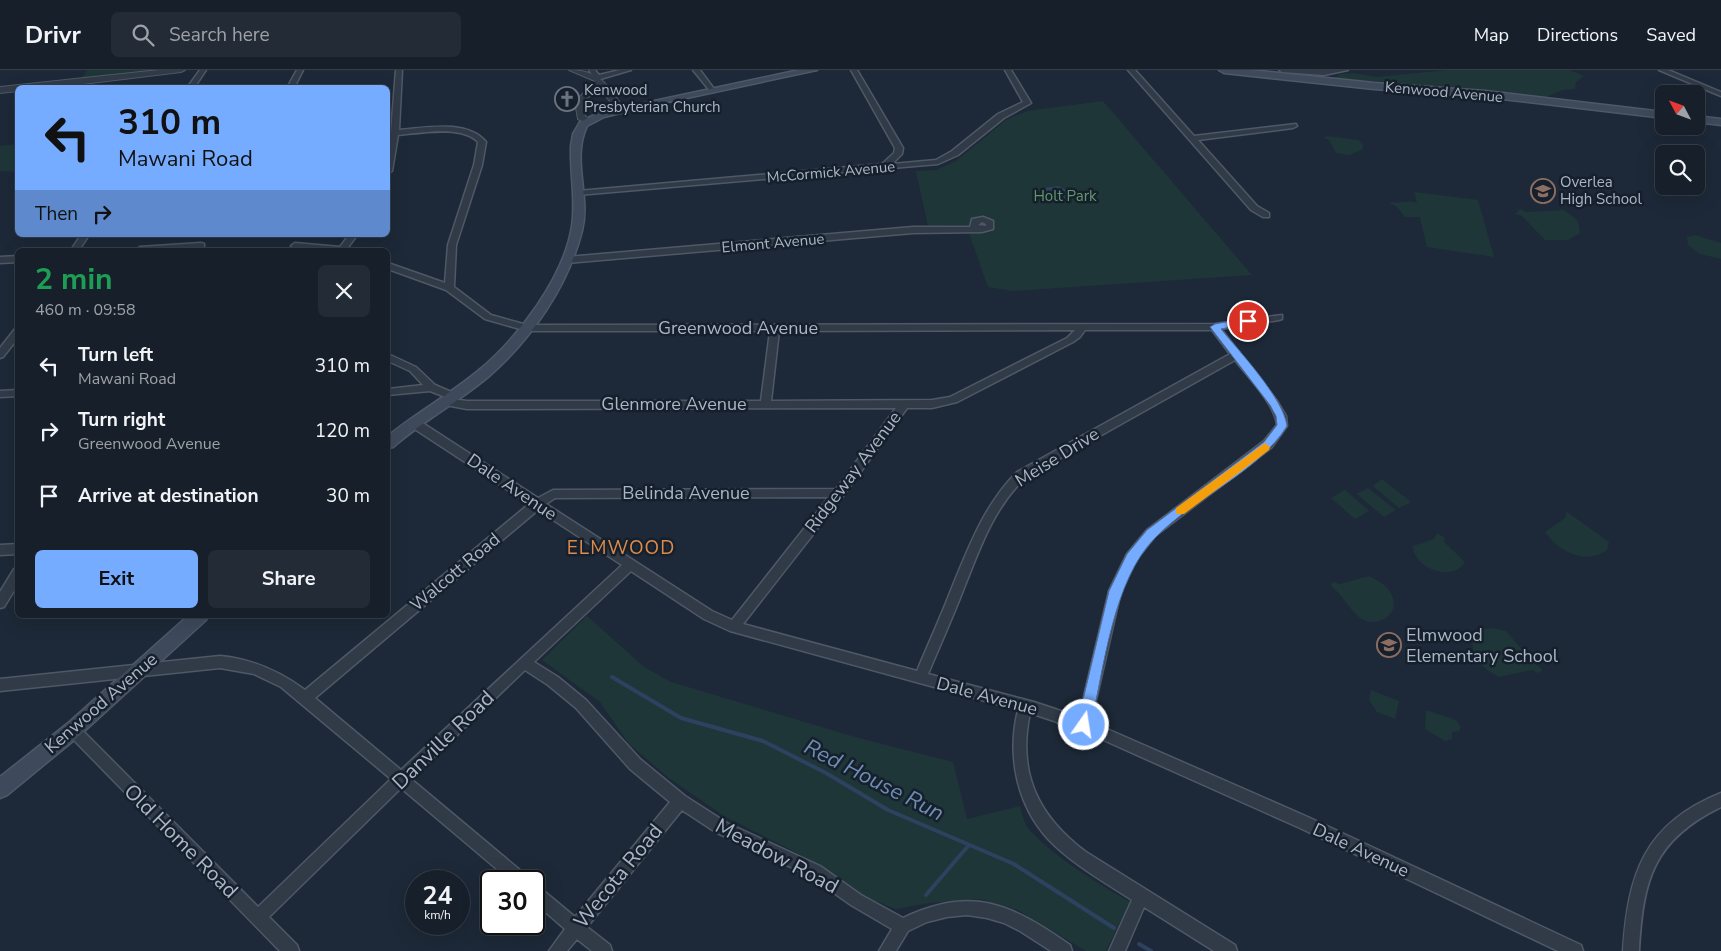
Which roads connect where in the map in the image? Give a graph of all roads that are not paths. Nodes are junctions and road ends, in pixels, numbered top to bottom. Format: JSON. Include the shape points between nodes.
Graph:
{"nodes":[{"id":1,"x":181,"y":70,"type":"edge"},
{"id":2,"x":203,"y":70,"type":"edge"},
{"id":3,"x":300,"y":70,"type":"edge"},
{"id":4,"x":399,"y":70,"type":"edge"},
{"id":5,"x":573,"y":70,"type":"edge"},
{"id":6,"x":628,"y":70,"type":"edge"},
{"id":7,"x":696,"y":70,"type":"edge"},
{"id":8,"x":812,"y":70,"type":"edge"},
{"id":9,"x":854,"y":70,"type":"edge"},
{"id":10,"x":1008,"y":70,"type":"edge"},
{"id":11,"x":1131,"y":70,"type":"edge"},
{"id":12,"x":1224,"y":70,"type":"edge"},
{"id":13,"x":1282,"y":70,"type":"edge"},
{"id":14,"x":1345,"y":70,"type":"edge"},
{"id":15,"x":1662,"y":70,"type":"edge"},
{"id":16,"x":797,"y":71,"type":"edge"},
{"id":17,"x":596,"y":76,"type":"edge"},
{"id":18,"x":1318,"y":77,"type":"junction"},
{"id":19,"x":48,"y":85,"type":"edge"},
{"id":20,"x":192,"y":85,"type":"edge"},
{"id":21,"x":292,"y":85,"type":"edge"},
{"id":22,"x":15,"y":88,"type":"edge"},
{"id":23,"x":0,"y":90,"type":"edge"},
{"id":24,"x":712,"y":90,"type":"junction"},
{"id":25,"x":1721,"y":94,"type":"edge"},
{"id":26,"x":621,"y":110,"type":"junction"},
{"id":27,"x":1655,"y":114,"type":"edge"},
{"id":28,"x":1705,"y":120,"type":"edge"},
{"id":29,"x":588,"y":121,"type":"junction"},
{"id":30,"x":1721,"y":122,"type":"edge"},
{"id":31,"x":1292,"y":126,"type":"dead end"},
{"id":32,"x":395,"y":132,"type":"junction"},
{"id":33,"x":1192,"y":139,"type":"junction"},
{"id":34,"x":390,"y":160,"type":"edge"},
{"id":35,"x":884,"y":167,"type":"junction"},
{"id":36,"x":578,"y":192,"type":"junction"},
{"id":37,"x":1266,"y":215,"type":"dead end"},
{"id":38,"x":979,"y":229,"type":"dead end"},
{"id":39,"x":84,"y":237,"type":"edge"},
{"id":40,"x":352,"y":237,"type":"edge"},
{"id":41,"x":294,"y":246,"type":"dead end"},
{"id":42,"x":76,"y":248,"type":"edge"},
{"id":43,"x":318,"y":248,"type":"edge"},
{"id":44,"x":343,"y":248,"type":"edge"},
{"id":45,"x":15,"y":259,"type":"edge"},
{"id":46,"x":0,"y":260,"type":"edge"},
{"id":47,"x":567,"y":260,"type":"junction"},
{"id":48,"x":390,"y":267,"type":"edge"},
{"id":49,"x":449,"y":288,"type":"junction"},
{"id":50,"x":1279,"y":317,"type":"dead end"},
{"id":51,"x":1215,"y":327,"type":"junction"},
{"id":52,"x":527,"y":328,"type":"junction"},
{"id":53,"x":775,"y":328,"type":"junction"},
{"id":54,"x":1082,"y":328,"type":"junction"},
{"id":55,"x":15,"y":335,"type":"edge"},
{"id":56,"x":1,"y":352,"type":"edge"},
{"id":57,"x":1237,"y":354,"type":"junction"},
{"id":58,"x":390,"y":358,"type":"edge"},
{"id":59,"x":431,"y":387,"type":"junction"},
{"id":60,"x":15,"y":392,"type":"edge"},
{"id":61,"x":390,"y":392,"type":"edge"},
{"id":62,"x":0,"y":394,"type":"edge"},
{"id":63,"x":448,"y":399,"type":"junction"},
{"id":64,"x":766,"y":404,"type":"junction"},
{"id":65,"x":904,"y":404,"type":"junction"},
{"id":66,"x":414,"y":423,"type":"junction"},
{"id":67,"x":390,"y":441,"type":"edge"},
{"id":68,"x":839,"y":493,"type":"junction"},
{"id":69,"x":537,"y":504,"type":"junction"},
{"id":70,"x":15,"y":549,"type":"edge"},
{"id":71,"x":0,"y":550,"type":"edge"},
{"id":72,"x":630,"y":564,"type":"junction"},
{"id":73,"x":15,"y":577,"type":"edge"},
{"id":74,"x":0,"y":604,"type":"edge"},
{"id":75,"x":197,"y":618,"type":"edge"},
{"id":76,"x":734,"y":627,"type":"junction"},
{"id":77,"x":524,"y":663,"type":"junction"},
{"id":78,"x":138,"y":672,"type":"junction"},
{"id":79,"x":920,"y":678,"type":"junction"},
{"id":80,"x":0,"y":685,"type":"edge"},
{"id":81,"x":305,"y":698,"type":"junction"},
{"id":82,"x":1025,"y":706,"type":"junction"},
{"id":83,"x":1084,"y":725,"type":"junction"},
{"id":84,"x":73,"y":730,"type":"junction"},
{"id":85,"x":401,"y":780,"type":"junction"},
{"id":86,"x":0,"y":789,"type":"edge"},
{"id":87,"x":1721,"y":800,"type":"edge"},
{"id":88,"x":680,"y":801,"type":"junction"},
{"id":89,"x":509,"y":870,"type":"edge"},
{"id":90,"x":1141,"y":897,"type":"junction"},
{"id":91,"x":545,"y":901,"type":"edge"},
{"id":92,"x":258,"y":917,"type":"junction"},
{"id":93,"x":903,"y":926,"type":"junction"},
{"id":94,"x":576,"y":927,"type":"junction"},
{"id":95,"x":291,"y":951,"type":"edge"},
{"id":96,"x":557,"y":951,"type":"edge"},
{"id":97,"x":604,"y":951,"type":"edge"},
{"id":98,"x":887,"y":951,"type":"edge"},
{"id":99,"x":1064,"y":951,"type":"edge"},
{"id":100,"x":1117,"y":951,"type":"edge"},
{"id":101,"x":1229,"y":951,"type":"edge"},
{"id":102,"x":1574,"y":951,"type":"edge"},
{"id":103,"x":1631,"y":951,"type":"edge"}],
"edges":[{"from":1,"to":19,"type":"street"},
{"from":2,"to":20,"type":"street"},
{"from":3,"to":21,"type":"street"},
{"from":4,"to":32,"type":"street"},
{"from":5,"to":17,"type":"street"},
{"from":6,"to":17,"type":"street"},
{"from":7,"to":24,"type":"street"},
{"from":8,"to":16,"type":"main road"},
{"from":9,"to":35,"type":"street","via":[[899,148],[898,154]]},
{"from":10,"to":35,"type":"street","name":"McCormick Avenue","via":[[1028,102],[1024,106],[1001,116],[943,160]]},
{"from":11,"to":33,"type":"street"},
{"from":12,"to":18,"type":"main road","name":"Kenwood Avenue"},
{"from":13,"to":18,"type":"street"},
{"from":14,"to":18,"type":"street"},
{"from":15,"to":25,"type":"street"},
{"from":16,"to":24,"type":"main road"},
{"from":17,"to":26,"type":"street"},
{"from":17,"to":29,"type":"street","via":[[579,102],[580,117]]},
{"from":18,"to":27,"type":"main road","name":"Kenwood Avenue"},
{"from":22,"to":23,"type":"street"},
{"from":24,"to":26,"type":"main road"},
{"from":26,"to":29,"type":"main road"},
{"from":28,"to":30,"type":"main road"},
{"from":29,"to":36,"type":"main road","via":[[581,126],[577,139]]},
{"from":31,"to":33,"type":"street"},
{"from":32,"to":34,"type":"street"},
{"from":32,"to":49,"type":"street","via":[[458,130],[475,134],[482,142],[478,165],[452,244]]},
{"from":33,"to":37,"type":"street","via":[[1254,208]]},
{"from":35,"to":36,"type":"street","name":"McCormick Avenue"},
{"from":36,"to":47,"type":"main road","via":[[579,217]]},
{"from":38,"to":47,"type":"street","name":"Elmont Avenue","via":[[912,230]]},
{"from":39,"to":42,"type":"street"},
{"from":40,"to":44,"type":"street"},
{"from":41,"to":43,"type":"street"},
{"from":45,"to":46,"type":"street"},
{"from":47,"to":52,"type":"main road"},
{"from":48,"to":49,"type":"street","name":"Greenwood Avenue"},
{"from":49,"to":52,"type":"street","name":"Greenwood Avenue","via":[[488,317]]},
{"from":50,"to":51,"type":"street","name":"Greenwood Avenue"},
{"from":51,"to":54,"type":"street","name":"Greenwood Avenue"},
{"from":51,"to":57,"type":"street"},
{"from":52,"to":53,"type":"street","name":"Greenwood Avenue"},
{"from":52,"to":63,"type":"main road","via":[[489,368]]},
{"from":53,"to":54,"type":"street","name":"Greenwood Avenue"},
{"from":53,"to":64,"type":"street"},
{"from":54,"to":65,"type":"street","name":"Ridgeway Avenue","via":[[1070,340],[953,400]]},
{"from":55,"to":56,"type":"street"},
{"from":57,"to":79,"type":"street","name":"Meise Drive","via":[[1087,436],[1012,483],[996,503]]},
{"from":57,"to":83,"type":"street","via":[[1274,403],[1282,426],[1268,444],[1151,533],[1131,557],[1116,591]]},
{"from":58,"to":59,"type":"street","via":[[413,368]]},
{"from":59,"to":61,"type":"street"},
{"from":59,"to":63,"type":"street"},
{"from":60,"to":62,"type":"street"},
{"from":63,"to":64,"type":"street","name":"Glenmore Avenue","via":[[466,405]]},
{"from":63,"to":66,"type":"main road"},
{"from":64,"to":65,"type":"street","name":"Glenmore Avenue"},
{"from":65,"to":68,"type":"street","name":"Ridgeway Avenue"},
{"from":66,"to":67,"type":"main road"},
{"from":66,"to":69,"type":"street","name":"Dale Avenue"},
{"from":68,"to":69,"type":"street","name":"Belinda Avenue","via":[[563,493],[550,495]]},
{"from":68,"to":76,"type":"street","name":"Ridgeway Avenue"},
{"from":69,"to":72,"type":"street","name":"Dale Avenue"},
{"from":69,"to":81,"type":"street","name":"Walcott Road"},
{"from":70,"to":71,"type":"street"},
{"from":72,"to":76,"type":"street","name":"Dale Avenue","via":[[708,615]]},
{"from":72,"to":77,"type":"street","name":"Danville Road"},
{"from":73,"to":74,"type":"street"},
{"from":75,"to":78,"type":"main road","name":"Kenwood Avenue"},
{"from":76,"to":79,"type":"street","name":"Dale Avenue"},
{"from":77,"to":85,"type":"street","name":"Danville Road"},
{"from":77,"to":88,"type":"street","name":"Meadow Road","via":[[569,693],[594,716],[635,764]]},
{"from":78,"to":80,"type":"street"},
{"from":78,"to":81,"type":"street","via":[[200,663],[232,663],[271,673]]},
{"from":78,"to":84,"type":"main road","name":"Kenwood Avenue"},
{"from":79,"to":82,"type":"street","name":"Dale Avenue"},
{"from":81,"to":85,"type":"street"},
{"from":82,"to":83,"type":"street","name":"Dale Avenue"},
{"from":82,"to":90,"type":"street","via":[[1020,754],[1029,794],[1040,817],[1071,849]]},
{"from":83,"to":102,"type":"street","name":"Dale Avenue","via":[[1305,823]]},
{"from":84,"to":86,"type":"main road","name":"Kenwood Avenue"},
{"from":84,"to":92,"type":"street","name":"Old Home Road"},
{"from":85,"to":89,"type":"street"},
{"from":85,"to":92,"type":"street","name":"Danville Road"},
{"from":87,"to":103,"type":"street","via":[[1675,826],[1653,852],[1636,899]]},
{"from":88,"to":93,"type":"street","name":"Meadow Road","via":[[722,828],[815,871],[856,900]]},
{"from":88,"to":94,"type":"street","name":"Wecota Road"},
{"from":90,"to":100,"type":"street"},
{"from":90,"to":101,"type":"street"},
{"from":91,"to":94,"type":"street"},
{"from":92,"to":95,"type":"street","name":"Old Home Road"},
{"from":93,"to":98,"type":"street"},
{"from":93,"to":99,"type":"street","via":[[923,914],[954,908],[982,909],[1018,920]]},
{"from":94,"to":96,"type":"street","name":"Wecota Road"},
{"from":94,"to":97,"type":"street"}]}
